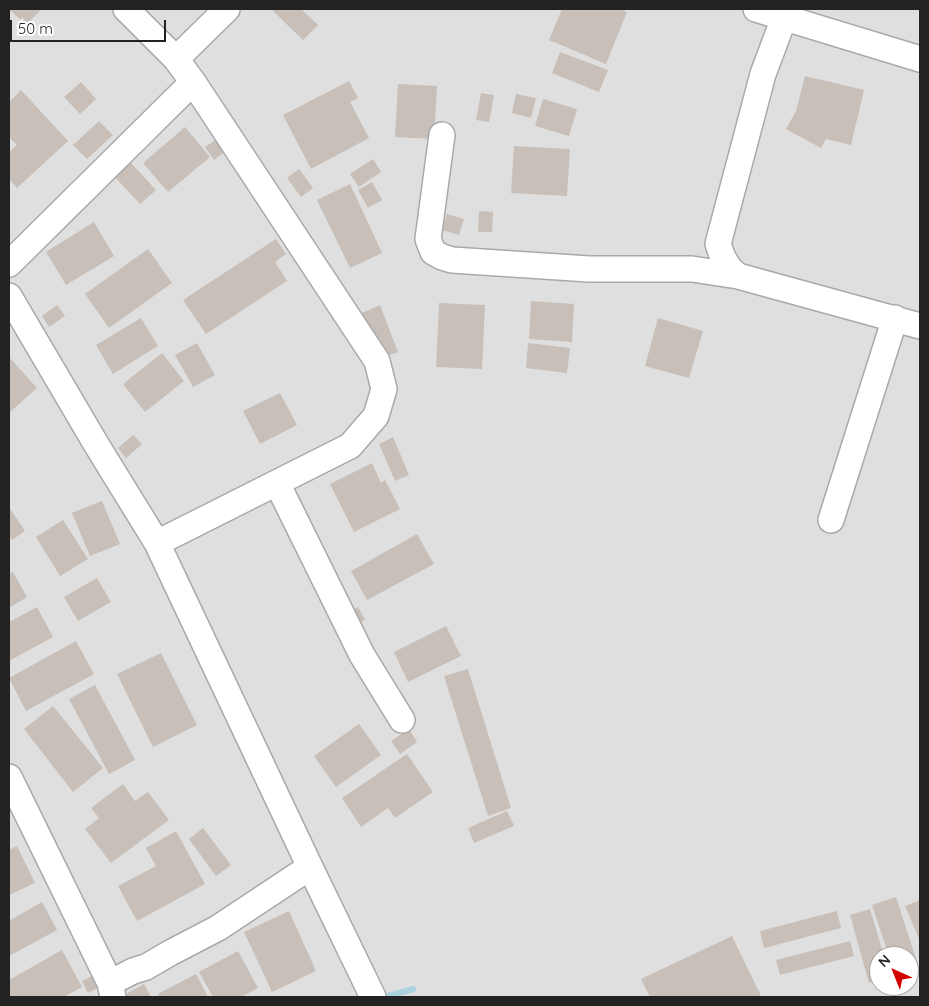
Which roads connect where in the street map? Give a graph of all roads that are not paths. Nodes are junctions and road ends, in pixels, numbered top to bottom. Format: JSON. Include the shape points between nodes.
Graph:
{"nodes":[{"id":1,"x":126,"y":9,"type":"edge"},
{"id":2,"x":227,"y":9,"type":"edge"},
{"id":3,"x":756,"y":9,"type":"edge"},
{"id":4,"x":784,"y":18,"type":"junction"},
{"id":5,"x":176,"y":59,"type":"junction"},
{"id":6,"x":920,"y":59,"type":"edge"},
{"id":7,"x":193,"y":82,"type":"junction"},
{"id":8,"x":442,"y":135,"type":"dead end"},
{"id":9,"x":718,"y":244,"type":"junction"},
{"id":10,"x":9,"y":264,"type":"edge"},
{"id":11,"x":692,"y":269,"type":"junction"},
{"id":12,"x":738,"y":276,"type":"junction"},
{"id":13,"x":9,"y":296,"type":"edge"},
{"id":14,"x":894,"y":318,"type":"junction"},
{"id":15,"x":920,"y":326,"type":"edge"},
{"id":16,"x":277,"y":483,"type":"junction"},
{"id":17,"x":831,"y":520,"type":"dead end"},
{"id":18,"x":157,"y":543,"type":"junction"},
{"id":19,"x":402,"y":720,"type":"dead end"},
{"id":20,"x":9,"y":777,"type":"edge"},
{"id":21,"x":310,"y":867,"type":"junction"},
{"id":22,"x":111,"y":993,"type":"edge"},
{"id":23,"x":371,"y":995,"type":"edge"}],
"edges":[{"from":1,"to":5,"type":"street"},
{"from":2,"to":5,"type":"street"},
{"from":3,"to":4,"type":"street"},
{"from":4,"to":6,"type":"street"},
{"from":4,"to":9,"type":"street","via":[[763,74]]},
{"from":5,"to":7,"type":"street"},
{"from":7,"to":10,"type":"street"},
{"from":7,"to":16,"type":"street","via":[[377,361],[384,389],[376,416],[350,446]]},
{"from":8,"to":11,"type":"street","via":[[428,239],[433,252],[442,257],[589,268]]},
{"from":9,"to":11,"type":"street"},
{"from":9,"to":12,"type":"street","via":[[723,258]]},
{"from":11,"to":12,"type":"street"},
{"from":12,"to":14,"type":"street"},
{"from":13,"to":18,"type":"street"},
{"from":14,"to":15,"type":"street"},
{"from":14,"to":17,"type":"street"},
{"from":16,"to":18,"type":"street"},
{"from":16,"to":19,"type":"street","via":[[362,656]]},
{"from":18,"to":21,"type":"street"},
{"from":20,"to":22,"type":"street"},
{"from":21,"to":22,"type":"street","via":[[218,928],[146,968],[133,971]]},
{"from":21,"to":23,"type":"street"}]}
